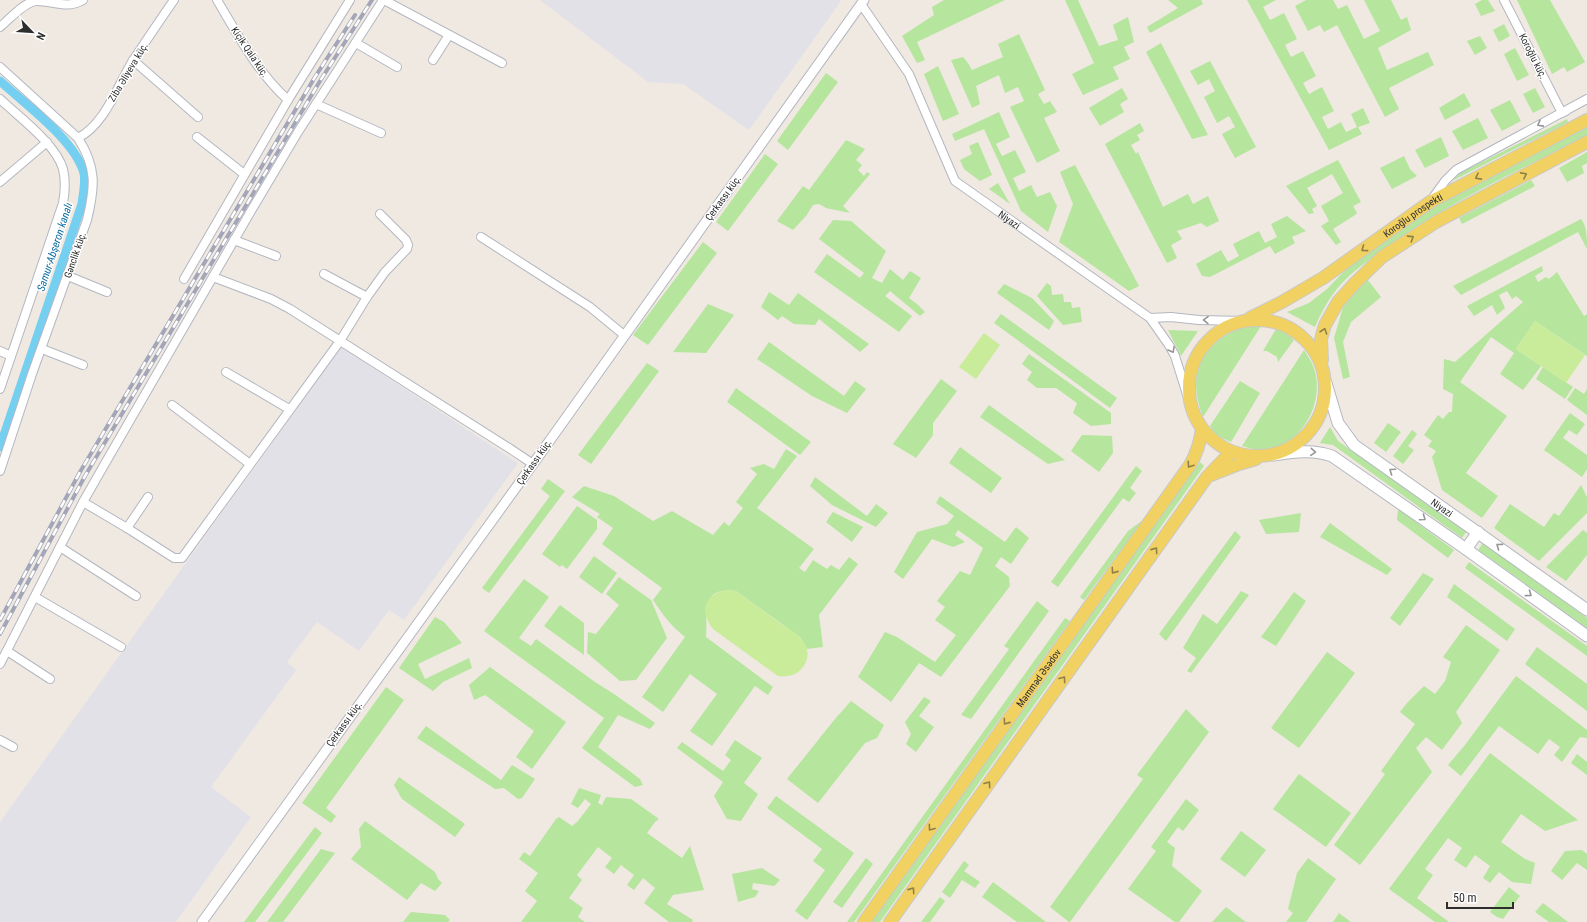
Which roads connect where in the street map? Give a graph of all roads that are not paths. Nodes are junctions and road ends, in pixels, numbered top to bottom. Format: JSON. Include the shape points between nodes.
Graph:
{"nodes":[{"id":1,"x":83,"y":0,"type":"edge"},
{"id":2,"x":174,"y":0,"type":"edge"},
{"id":3,"x":217,"y":0,"type":"edge"},
{"id":4,"x":350,"y":0,"type":"edge"},
{"id":5,"x":384,"y":0,"type":"edge"},
{"id":6,"x":1504,"y":0,"type":"edge"},
{"id":7,"x":861,"y":2,"type":"edge"},
{"id":8,"x":0,"y":27,"type":"edge"},
{"id":9,"x":449,"y":35,"type":"junction"},
{"id":10,"x":356,"y":43,"type":"junction"},
{"id":11,"x":133,"y":60,"type":"junction"},
{"id":12,"x":433,"y":60,"type":"dead end"},
{"id":13,"x":502,"y":62,"type":"dead end"},
{"id":14,"x":0,"y":67,"type":"edge"},
{"id":15,"x":397,"y":67,"type":"dead end"},
{"id":16,"x":0,"y":98,"type":"edge"},
{"id":17,"x":1587,"y":99,"type":"edge"},
{"id":18,"x":288,"y":100,"type":"junction"},
{"id":19,"x":316,"y":104,"type":"junction"},
{"id":20,"x":1587,"y":105,"type":"edge"},
{"id":21,"x":1562,"y":112,"type":"junction"},
{"id":22,"x":198,"y":118,"type":"dead end"},
{"id":23,"x":1585,"y":120,"type":"edge"},
{"id":24,"x":381,"y":133,"type":"dead end"},
{"id":25,"x":197,"y":137,"type":"dead end"},
{"id":26,"x":78,"y":138,"type":"junction"},
{"id":27,"x":47,"y":142,"type":"junction"},
{"id":28,"x":1587,"y":142,"type":"edge"},
{"id":29,"x":244,"y":174,"type":"junction"},
{"id":30,"x":0,"y":182,"type":"edge"},
{"id":31,"x":1430,"y":202,"type":"junction"},
{"id":32,"x":380,"y":214,"type":"dead end"},
{"id":33,"x":481,"y":237,"type":"dead end"},
{"id":34,"x":234,"y":240,"type":"junction"},
{"id":35,"x":276,"y":256,"type":"dead end"},
{"id":36,"x":324,"y":274,"type":"dead end"},
{"id":37,"x":68,"y":276,"type":"junction"},
{"id":38,"x":213,"y":278,"type":"junction"},
{"id":39,"x":184,"y":279,"type":"dead end"},
{"id":40,"x":1303,"y":291,"type":"junction"},
{"id":41,"x":107,"y":292,"type":"dead end"},
{"id":42,"x":367,"y":297,"type":"junction"},
{"id":43,"x":1150,"y":318,"type":"junction"},
{"id":44,"x":1245,"y":321,"type":"junction"},
{"id":45,"x":1271,"y":321,"type":"junction"},
{"id":46,"x":624,"y":335,"type":"junction"},
{"id":47,"x":340,"y":341,"type":"junction"},
{"id":48,"x":42,"y":349,"type":"junction"},
{"id":49,"x":0,"y":351,"type":"edge"},
{"id":50,"x":11,"y":356,"type":"junction"},
{"id":51,"x":83,"y":364,"type":"dead end"},
{"id":52,"x":1323,"y":369,"type":"junction"},
{"id":53,"x":226,"y":372,"type":"dead end"},
{"id":54,"x":1326,"y":383,"type":"junction"},
{"id":55,"x":0,"y":389,"type":"edge"},
{"id":56,"x":1190,"y":404,"type":"junction"},
{"id":57,"x":172,"y":405,"type":"dead end"},
{"id":58,"x":289,"y":409,"type":"junction"},
{"id":59,"x":1202,"y":429,"type":"junction"},
{"id":60,"x":1231,"y":452,"type":"junction"},
{"id":61,"x":1274,"y":455,"type":"junction"},
{"id":62,"x":250,"y":464,"type":"junction"},
{"id":63,"x":533,"y":464,"type":"junction"},
{"id":64,"x":0,"y":471,"type":"edge"},
{"id":65,"x":1207,"y":477,"type":"junction"},
{"id":66,"x":148,"y":496,"type":"dead end"},
{"id":67,"x":83,"y":502,"type":"junction"},
{"id":68,"x":127,"y":528,"type":"junction"},
{"id":69,"x":1478,"y":532,"type":"junction"},
{"id":70,"x":60,"y":547,"type":"junction"},
{"id":71,"x":1466,"y":549,"type":"junction"},
{"id":72,"x":136,"y":596,"type":"dead end"},
{"id":73,"x":35,"y":597,"type":"junction"},
{"id":74,"x":1587,"y":610,"type":"edge"},
{"id":75,"x":1587,"y":636,"type":"edge"},
{"id":76,"x":120,"y":647,"type":"dead end"},
{"id":77,"x":7,"y":651,"type":"junction"},
{"id":78,"x":0,"y":664,"type":"edge"},
{"id":79,"x":50,"y":679,"type":"dead end"},
{"id":80,"x":0,"y":740,"type":"edge"},
{"id":81,"x":14,"y":747,"type":"dead end"},
{"id":82,"x":202,"y":922,"type":"edge"},
{"id":83,"x":864,"y":922,"type":"edge"},
{"id":84,"x":890,"y":922,"type":"edge"}],
"edges":[{"from":1,"to":8,"type":"street","via":[[75,4],[34,1]]},
{"from":2,"to":11,"type":"street","name":"Ziba Əliyeva küç."},
{"from":3,"to":18,"type":"street","name":"Kiçik Qala küç.","via":[[256,63]]},
{"from":4,"to":18,"type":"street"},
{"from":5,"to":9,"type":"street"},
{"from":5,"to":10,"type":"street"},
{"from":6,"to":21,"type":"street","name":"Koroğlu küç."},
{"from":7,"to":43,"type":"street","name":"Niyazi","via":[[909,74],[955,181]]},
{"from":7,"to":46,"type":"street","name":"Çerkassı küç.","via":[[764,142]]},
{"from":9,"to":12,"type":"street"},
{"from":9,"to":13,"type":"street"},
{"from":10,"to":15,"type":"street"},
{"from":10,"to":19,"type":"street"},
{"from":11,"to":22,"type":"street"},
{"from":11,"to":26,"type":"street","name":"Ziba Əliyeva küç.","via":[[102,117],[94,127]]},
{"from":14,"to":26,"type":"street","name":"Gənclik küç."},
{"from":16,"to":27,"type":"street"},
{"from":17,"to":21,"type":"street"},
{"from":18,"to":29,"type":"street"},
{"from":19,"to":24,"type":"street"},
{"from":19,"to":34,"type":"street"},
{"from":20,"to":21,"type":"street"},
{"from":21,"to":31,"type":"street","one_way":true,"via":[[1456,170]]},
{"from":23,"to":31,"type":"main road","name":"Koroğlu prospekti","one_way":true},
{"from":25,"to":29,"type":"street"},
{"from":26,"to":37,"type":"street","name":"Gənclik küç.","via":[[87,152],[92,167],[92,200]]},
{"from":27,"to":30,"type":"street"},
{"from":27,"to":50,"type":"street","via":[[63,169],[63,203]]},
{"from":52,"to":28,"type":"main road","name":"Koroğlu prospekti","one_way":true,"via":[[1321,339],[1338,302],[1382,257],[1436,222]]},
{"from":29,"to":39,"type":"street"},
{"from":31,"to":40,"type":"main road","name":"Koroğlu prospekti","one_way":true},
{"from":32,"to":42,"type":"street","via":[[408,245]]},
{"from":33,"to":46,"type":"street","via":[[590,307]]},
{"from":34,"to":35,"type":"street"},
{"from":34,"to":38,"type":"street"},
{"from":36,"to":42,"type":"street"},
{"from":37,"to":41,"type":"street"},
{"from":37,"to":48,"type":"street","name":"Gənclik küç."},
{"from":38,"to":47,"type":"street","via":[[271,299]]},
{"from":38,"to":67,"type":"street"},
{"from":40,"to":44,"type":"main road","name":"Koroğlu prospekti"},
{"from":40,"to":45,"type":"main road"},
{"from":42,"to":47,"type":"street"},
{"from":44,"to":43,"type":"street","one_way":true},
{"from":43,"to":56,"type":"street","one_way":true,"via":[[1175,356]]},
{"from":44,"to":45,"type":"main road"},
{"from":44,"to":56,"type":"main road","via":[[1230,325],[1216,333],[1205,344],[1190,372]]},
{"from":45,"to":52,"type":"main road","via":[[1283,324],[1304,338],[1319,358]]},
{"from":46,"to":63,"type":"street","name":"Çerkassı küç."},
{"from":47,"to":58,"type":"street"},
{"from":47,"to":63,"type":"street"},
{"from":48,"to":51,"type":"street"},
{"from":48,"to":64,"type":"street","name":"Gənclik küç."},
{"from":49,"to":50,"type":"street"},
{"from":50,"to":55,"type":"street"},
{"from":52,"to":54,"type":"main road"},
{"from":53,"to":58,"type":"street"},
{"from":54,"to":61,"type":"main road","via":[[1323,407],[1313,428],[1289,449]]},
{"from":69,"to":54,"type":"main road","name":"Niyazi","one_way":true,"via":[[1354,444],[1338,423]]},
{"from":56,"to":59,"type":"main road"},
{"from":57,"to":62,"type":"street"},
{"from":58,"to":62,"type":"street"},
{"from":59,"to":60,"type":"main road","via":[[1215,442]]},
{"from":59,"to":83,"type":"main road","name":"Məmməd Əsədov","one_way":true,"via":[[1199,447],[1190,465]]},
{"from":60,"to":61,"type":"main road","via":[[1245,456]]},
{"from":60,"to":65,"type":"main road","name":"Məmməd Əsədov"},
{"from":61,"to":65,"type":"main road","via":[[1239,464]]},
{"from":61,"to":71,"type":"main road","one_way":true,"via":[[1312,451],[1332,456]]},
{"from":62,"to":68,"type":"street","via":[[182,558],[174,558]]},
{"from":63,"to":82,"type":"street","name":"Çerkassı küç."},
{"from":84,"to":65,"type":"main road","name":"Məmməd Əsədov","one_way":true},
{"from":66,"to":68,"type":"street"},
{"from":67,"to":68,"type":"street"},
{"from":67,"to":70,"type":"street"},
{"from":69,"to":71,"type":"main road"},
{"from":74,"to":69,"type":"main road","name":"Niyazi","one_way":true},
{"from":70,"to":72,"type":"street"},
{"from":70,"to":73,"type":"street"},
{"from":71,"to":75,"type":"main road","one_way":true},
{"from":73,"to":76,"type":"street"},
{"from":73,"to":77,"type":"street"},
{"from":77,"to":78,"type":"street"},
{"from":77,"to":79,"type":"street"},
{"from":80,"to":81,"type":"street"}]}
